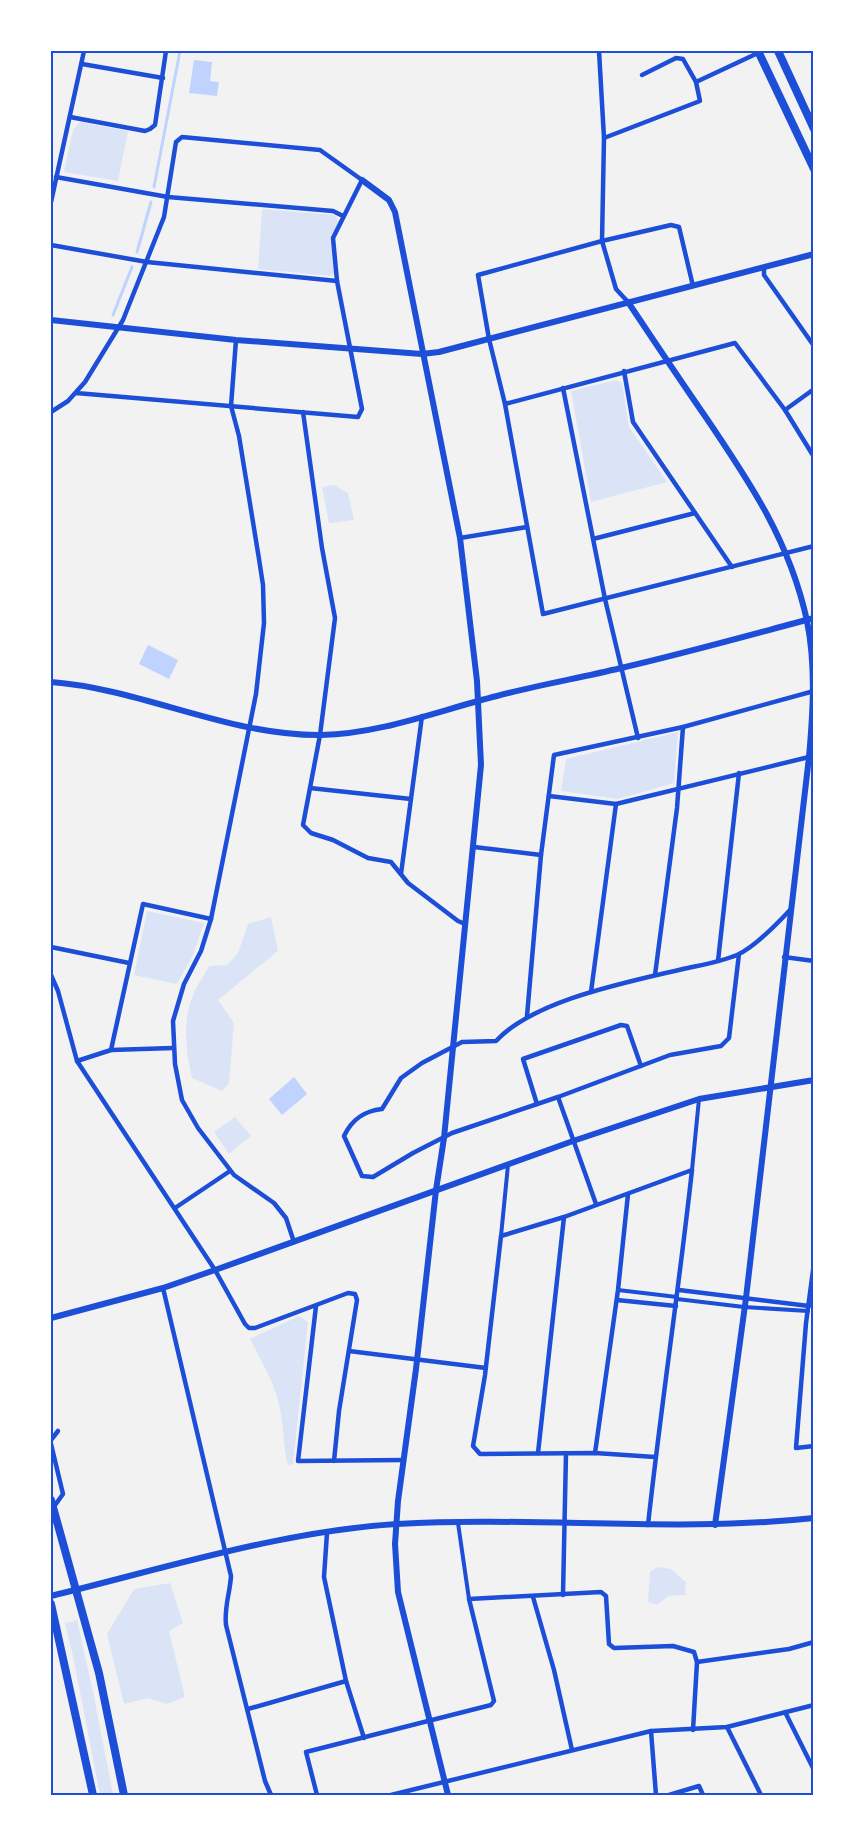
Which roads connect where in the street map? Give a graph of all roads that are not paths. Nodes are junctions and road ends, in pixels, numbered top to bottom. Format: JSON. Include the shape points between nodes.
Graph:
{"nodes":[{"id":1,"x":84,"y":51,"type":"edge"},
{"id":2,"x":166,"y":51,"type":"edge"},
{"id":3,"x":599,"y":51,"type":"edge"},
{"id":4,"x":778,"y":51,"type":"edge"},
{"id":5,"x":758,"y":52,"type":"edge"},
{"id":6,"x":82,"y":64,"type":"junction"},
{"id":7,"x":642,"y":75,"type":"dead end"},
{"id":8,"x":163,"y":78,"type":"junction"},
{"id":9,"x":696,"y":82,"type":"junction"},
{"id":10,"x":70,"y":117,"type":"junction"},
{"id":11,"x":814,"y":129,"type":"edge"},
{"id":12,"x":603,"y":138,"type":"junction"},
{"id":13,"x":814,"y":169,"type":"edge"},
{"id":14,"x":56,"y":177,"type":"junction"},
{"id":15,"x":362,"y":180,"type":"junction"},
{"id":16,"x":168,"y":197,"type":"junction"},
{"id":17,"x":51,"y":202,"type":"edge"},
{"id":18,"x":343,"y":216,"type":"junction"},
{"id":19,"x":602,"y":241,"type":"junction"},
{"id":20,"x":51,"y":245,"type":"edge"},
{"id":21,"x":814,"y":254,"type":"edge"},
{"id":22,"x":147,"y":262,"type":"junction"},
{"id":23,"x":764,"y":267,"type":"junction"},
{"id":24,"x":337,"y":281,"type":"junction"},
{"id":25,"x":693,"y":286,"type":"junction"},
{"id":26,"x":627,"y":302,"type":"junction"},
{"id":27,"x":51,"y":320,"type":"edge"},
{"id":28,"x":119,"y":328,"type":"junction"},
{"id":29,"x":489,"y":339,"type":"junction"},
{"id":30,"x":236,"y":340,"type":"junction"},
{"id":31,"x":814,"y":346,"type":"edge"},
{"id":32,"x":351,"y":349,"type":"junction"},
{"id":33,"x":422,"y":354,"type":"junction"},
{"id":34,"x":667,"y":360,"type":"junction"},
{"id":35,"x":624,"y":371,"type":"junction"},
{"id":36,"x":563,"y":388,"type":"junction"},
{"id":37,"x":814,"y":389,"type":"edge"},
{"id":38,"x":76,"y":393,"type":"junction"},
{"id":39,"x":505,"y":404,"type":"junction"},
{"id":40,"x":231,"y":405,"type":"junction"},
{"id":41,"x":785,"y":410,"type":"junction"},
{"id":42,"x":51,"y":412,"type":"edge"},
{"id":43,"x":303,"y":412,"type":"junction"},
{"id":44,"x":814,"y":457,"type":"edge"},
{"id":45,"x":695,"y":513,"type":"junction"},
{"id":46,"x":527,"y":527,"type":"junction"},
{"id":47,"x":460,"y":538,"type":"junction"},
{"id":48,"x":593,"y":539,"type":"junction"},
{"id":49,"x":814,"y":546,"type":"edge"},
{"id":50,"x":785,"y":554,"type":"junction"},
{"id":51,"x":732,"y":567,"type":"junction"},
{"id":52,"x":605,"y":599,"type":"junction"},
{"id":53,"x":814,"y":618,"type":"edge"},
{"id":54,"x":807,"y":620,"type":"junction"},
{"id":55,"x":623,"y":668,"type":"junction"},
{"id":56,"x":51,"y":682,"type":"edge"},
{"id":57,"x":814,"y":691,"type":"edge"},
{"id":58,"x":478,"y":701,"type":"junction"},
{"id":59,"x":422,"y":716,"type":"junction"},
{"id":60,"x":683,"y":728,"type":"junction"},
{"id":61,"x":250,"y":729,"type":"junction"},
{"id":62,"x":320,"y":735,"type":"junction"},
{"id":63,"x":638,"y":738,"type":"junction"},
{"id":64,"x":811,"y":757,"type":"edge"},
{"id":65,"x":739,"y":773,"type":"junction"},
{"id":66,"x":310,"y":788,"type":"junction"},
{"id":67,"x":678,"y":788,"type":"junction"},
{"id":68,"x":549,"y":796,"type":"junction"},
{"id":69,"x":411,"y":799,"type":"junction"},
{"id":70,"x":616,"y":804,"type":"junction"},
{"id":71,"x":474,"y":847,"type":"junction"},
{"id":72,"x":541,"y":855,"type":"junction"},
{"id":73,"x":401,"y":874,"type":"junction"},
{"id":74,"x":790,"y":910,"type":"junction"},
{"id":75,"x":211,"y":919,"type":"junction"},
{"id":76,"x":465,"y":924,"type":"junction"},
{"id":77,"x":51,"y":947,"type":"edge"},
{"id":78,"x":739,"y":954,"type":"junction"},
{"id":79,"x":784,"y":957,"type":"junction"},
{"id":80,"x":718,"y":961,"type":"junction"},
{"id":81,"x":814,"y":961,"type":"edge"},
{"id":82,"x":129,"y":963,"type":"junction"},
{"id":83,"x":51,"y":975,"type":"edge"},
{"id":84,"x":656,"y":975,"type":"junction"},
{"id":85,"x":591,"y":992,"type":"junction"},
{"id":86,"x":527,"y":1016,"type":"junction"},
{"id":87,"x":454,"y":1045,"type":"junction"},
{"id":88,"x":173,"y":1048,"type":"junction"},
{"id":89,"x":111,"y":1050,"type":"junction"},
{"id":90,"x":77,"y":1061,"type":"junction"},
{"id":91,"x":641,"y":1066,"type":"junction"},
{"id":92,"x":814,"y":1080,"type":"edge"},
{"id":93,"x":769,"y":1086,"type":"junction"},
{"id":94,"x":558,"y":1097,"type":"junction"},
{"id":95,"x":699,"y":1098,"type":"junction"},
{"id":96,"x":537,"y":1104,"type":"junction"},
{"id":97,"x":444,"y":1138,"type":"junction"},
{"id":98,"x":573,"y":1141,"type":"junction"},
{"id":99,"x":508,"y":1165,"type":"junction"},
{"id":100,"x":692,"y":1170,"type":"junction"},
{"id":101,"x":231,"y":1171,"type":"junction"},
{"id":102,"x":436,"y":1190,"type":"junction"},
{"id":103,"x":628,"y":1194,"type":"junction"},
{"id":104,"x":596,"y":1204,"type":"junction"},
{"id":105,"x":175,"y":1209,"type":"junction"},
{"id":106,"x":564,"y":1217,"type":"junction"},
{"id":107,"x":501,"y":1236,"type":"junction"},
{"id":108,"x":294,"y":1242,"type":"junction"},
{"id":109,"x":814,"y":1263,"type":"edge"},
{"id":110,"x":215,"y":1270,"type":"junction"},
{"id":111,"x":163,"y":1288,"type":"junction"},
{"id":112,"x":618,"y":1290,"type":"junction"},
{"id":113,"x":679,"y":1290,"type":"junction"},
{"id":114,"x":678,"y":1298,"type":"junction"},
{"id":115,"x":746,"y":1298,"type":"junction"},
{"id":116,"x":617,"y":1300,"type":"junction"},
{"id":117,"x":316,"y":1306,"type":"junction"},
{"id":118,"x":676,"y":1306,"type":"junction"},
{"id":119,"x":744,"y":1307,"type":"junction"},
{"id":120,"x":808,"y":1308,"type":"junction"},
{"id":121,"x":51,"y":1318,"type":"edge"},
{"id":122,"x":807,"y":1323,"type":"junction"},
{"id":123,"x":814,"y":1324,"type":"edge"},
{"id":124,"x":349,"y":1351,"type":"junction"},
{"id":125,"x":417,"y":1360,"type":"junction"},
{"id":126,"x":486,"y":1368,"type":"junction"},
{"id":127,"x":58,"y":1431,"type":"dead end"},
{"id":128,"x":51,"y":1442,"type":"edge"},
{"id":129,"x":814,"y":1446,"type":"edge"},
{"id":130,"x":538,"y":1453,"type":"junction"},
{"id":131,"x":566,"y":1453,"type":"junction"},
{"id":132,"x":595,"y":1453,"type":"junction"},
{"id":133,"x":655,"y":1457,"type":"junction"},
{"id":134,"x":403,"y":1460,"type":"junction"},
{"id":135,"x":334,"y":1461,"type":"junction"},
{"id":136,"x":52,"y":1504,"type":"edge"},
{"id":137,"x":814,"y":1518,"type":"edge"},
{"id":138,"x":458,"y":1523,"type":"junction"},
{"id":139,"x":396,"y":1524,"type":"junction"},
{"id":140,"x":564,"y":1524,"type":"junction"},
{"id":141,"x":648,"y":1525,"type":"junction"},
{"id":142,"x":715,"y":1525,"type":"junction"},
{"id":143,"x":327,"y":1533,"type":"junction"},
{"id":144,"x":225,"y":1552,"type":"junction"},
{"id":145,"x":76,"y":1590,"type":"junction"},
{"id":146,"x":563,"y":1595,"type":"junction"},
{"id":147,"x":51,"y":1596,"type":"edge"},
{"id":148,"x":533,"y":1597,"type":"junction"},
{"id":149,"x":469,"y":1599,"type":"junction"},
{"id":150,"x":51,"y":1605,"type":"edge"},
{"id":151,"x":814,"y":1642,"type":"edge"},
{"id":152,"x":697,"y":1662,"type":"junction"},
{"id":153,"x":346,"y":1681,"type":"junction"},
{"id":154,"x":814,"y":1705,"type":"edge"},
{"id":155,"x":248,"y":1709,"type":"junction"},
{"id":156,"x":785,"y":1712,"type":"junction"},
{"id":157,"x":430,"y":1721,"type":"junction"},
{"id":158,"x":728,"y":1726,"type":"junction"},
{"id":159,"x":693,"y":1730,"type":"junction"},
{"id":160,"x":651,"y":1731,"type":"junction"},
{"id":161,"x":363,"y":1738,"type":"junction"},
{"id":162,"x":572,"y":1750,"type":"junction"},
{"id":163,"x":814,"y":1770,"type":"edge"},
{"id":164,"x":444,"y":1782,"type":"junction"},
{"id":165,"x":93,"y":1795,"type":"edge"},
{"id":166,"x":124,"y":1795,"type":"edge"},
{"id":167,"x":271,"y":1795,"type":"edge"},
{"id":168,"x":317,"y":1795,"type":"edge"},
{"id":169,"x":391,"y":1795,"type":"edge"},
{"id":170,"x":448,"y":1795,"type":"edge"},
{"id":171,"x":656,"y":1795,"type":"edge"},
{"id":172,"x":669,"y":1795,"type":"edge"},
{"id":173,"x":703,"y":1795,"type":"edge"},
{"id":174,"x":761,"y":1795,"type":"edge"}],
"edges":[{"from":1,"to":6,"type":"street"},
{"from":2,"to":8,"type":"street"},
{"from":3,"to":12,"type":"street"},
{"from":4,"to":11,"type":"highway"},
{"from":5,"to":9,"type":"street"},
{"from":5,"to":13,"type":"highway"},
{"from":6,"to":8,"type":"street"},
{"from":6,"to":10,"type":"street"},
{"from":7,"to":9,"type":"street","via":[[676,58],[683,59]]},
{"from":8,"to":10,"type":"street","via":[[155,125],[150,129]]},
{"from":9,"to":12,"type":"street","via":[[700,100]]},
{"from":10,"to":14,"type":"street"},
{"from":12,"to":19,"type":"street"},
{"from":14,"to":16,"type":"street"},
{"from":14,"to":17,"type":"street"},
{"from":15,"to":16,"type":"street","via":[[320,150],[182,137],[176,142]]},
{"from":15,"to":18,"type":"street"},
{"from":15,"to":33,"type":"street","via":[[389,200],[395,212]]},
{"from":16,"to":18,"type":"street","via":[[333,211]]},
{"from":16,"to":22,"type":"street"},
{"from":18,"to":24,"type":"street","via":[[333,238]]},
{"from":19,"to":25,"type":"street","via":[[671,225],[679,227]]},
{"from":19,"to":26,"type":"street","via":[[616,289]]},
{"from":19,"to":29,"type":"street","via":[[478,274]]},
{"from":20,"to":22,"type":"street"},
{"from":21,"to":23,"type":"street"},
{"from":22,"to":24,"type":"street"},
{"from":22,"to":28,"type":"street"},
{"from":23,"to":25,"type":"street"},
{"from":23,"to":31,"type":"street","via":[[764,275]]},
{"from":24,"to":32,"type":"street"},
{"from":25,"to":26,"type":"street"},
{"from":26,"to":29,"type":"street"},
{"from":26,"to":34,"type":"street"},
{"from":27,"to":28,"type":"street"},
{"from":28,"to":30,"type":"street"},
{"from":28,"to":38,"type":"street"},
{"from":29,"to":33,"type":"street"},
{"from":29,"to":39,"type":"street"},
{"from":30,"to":32,"type":"street"},
{"from":30,"to":40,"type":"street"},
{"from":32,"to":33,"type":"street"},
{"from":32,"to":43,"type":"street","via":[[362,409],[358,417]]},
{"from":33,"to":47,"type":"street"},
{"from":34,"to":35,"type":"street"},
{"from":34,"to":41,"type":"street","via":[[735,343]]},
{"from":34,"to":50,"type":"street","via":[[747,478],[776,529]]},
{"from":35,"to":36,"type":"street"},
{"from":35,"to":45,"type":"street","via":[[633,422]]},
{"from":36,"to":39,"type":"street"},
{"from":36,"to":48,"type":"street"},
{"from":37,"to":41,"type":"street"},
{"from":38,"to":40,"type":"street"},
{"from":38,"to":42,"type":"street"},
{"from":39,"to":46,"type":"street"},
{"from":40,"to":43,"type":"street"},
{"from":40,"to":61,"type":"street","via":[[263,585],[263,633]]},
{"from":41,"to":44,"type":"street"},
{"from":43,"to":62,"type":"street","via":[[335,618]]},
{"from":45,"to":48,"type":"street"},
{"from":45,"to":51,"type":"street"},
{"from":46,"to":47,"type":"street"},
{"from":46,"to":52,"type":"street","via":[[543,614]]},
{"from":47,"to":58,"type":"street"},
{"from":48,"to":52,"type":"street"},
{"from":49,"to":50,"type":"street"},
{"from":50,"to":51,"type":"street"},
{"from":50,"to":54,"type":"street"},
{"from":51,"to":52,"type":"street"},
{"from":52,"to":55,"type":"street"},
{"from":53,"to":54,"type":"street"},
{"from":54,"to":55,"type":"street"},
{"from":54,"to":57,"type":"street"},
{"from":55,"to":58,"type":"street"},
{"from":55,"to":63,"type":"street"},
{"from":56,"to":61,"type":"street","via":[[118,694]]},
{"from":57,"to":60,"type":"street"},
{"from":57,"to":64,"type":"street"},
{"from":58,"to":59,"type":"street"},
{"from":58,"to":71,"type":"street","via":[[481,765]]},
{"from":59,"to":62,"type":"street","via":[[368,731]]},
{"from":59,"to":69,"type":"street"},
{"from":60,"to":63,"type":"street"},
{"from":60,"to":67,"type":"street"},
{"from":61,"to":62,"type":"street"},
{"from":61,"to":75,"type":"street"},
{"from":62,"to":66,"type":"street"},
{"from":63,"to":68,"type":"street","via":[[554,754]]},
{"from":64,"to":65,"type":"street"},
{"from":64,"to":74,"type":"street"},
{"from":65,"to":67,"type":"street"},
{"from":65,"to":80,"type":"street"},
{"from":66,"to":69,"type":"street"},
{"from":66,"to":73,"type":"street","via":[[303,825],[312,833],[368,858],[391,862]]},
{"from":67,"to":70,"type":"street"},
{"from":67,"to":84,"type":"street"},
{"from":68,"to":70,"type":"street"},
{"from":68,"to":72,"type":"street"},
{"from":69,"to":73,"type":"street"},
{"from":70,"to":85,"type":"street"},
{"from":71,"to":72,"type":"street"},
{"from":71,"to":76,"type":"street"},
{"from":72,"to":86,"type":"street"},
{"from":73,"to":76,"type":"street"},
{"from":74,"to":78,"type":"street"},
{"from":74,"to":79,"type":"street"},
{"from":75,"to":82,"type":"street","via":[[143,904]]},
{"from":75,"to":88,"type":"street","via":[[178,999]]},
{"from":76,"to":87,"type":"street"},
{"from":77,"to":82,"type":"street"},
{"from":78,"to":80,"type":"street"},
{"from":78,"to":91,"type":"street","via":[[729,1038],[721,1046],[670,1055]]},
{"from":79,"to":81,"type":"street"},
{"from":79,"to":93,"type":"street"},
{"from":80,"to":84,"type":"street"},
{"from":82,"to":89,"type":"street"},
{"from":83,"to":90,"type":"street"},
{"from":84,"to":85,"type":"street"},
{"from":85,"to":86,"type":"street"},
{"from":86,"to":87,"type":"street","via":[[496,1041]]},
{"from":87,"to":97,"type":"street"},
{"from":87,"to":97,"type":"street","via":[[401,1078],[382,1109],[371,1110],[350,1123],[344,1136],[362,1176],[373,1177]]},
{"from":88,"to":89,"type":"street"},
{"from":88,"to":101,"type":"street","via":[[182,1100]]},
{"from":89,"to":90,"type":"street"},
{"from":90,"to":105,"type":"street"},
{"from":91,"to":94,"type":"street"},
{"from":91,"to":96,"type":"street","via":[[627,1026],[621,1025],[523,1059]]},
{"from":92,"to":93,"type":"street"},
{"from":93,"to":95,"type":"street"},
{"from":93,"to":115,"type":"street"},
{"from":94,"to":96,"type":"street"},
{"from":94,"to":98,"type":"street"},
{"from":95,"to":98,"type":"street"},
{"from":95,"to":100,"type":"street"},
{"from":96,"to":97,"type":"street"},
{"from":97,"to":102,"type":"street"},
{"from":98,"to":99,"type":"street"},
{"from":98,"to":104,"type":"street"},
{"from":99,"to":102,"type":"street"},
{"from":99,"to":107,"type":"street"},
{"from":100,"to":103,"type":"street"},
{"from":100,"to":113,"type":"street"},
{"from":101,"to":105,"type":"street"},
{"from":101,"to":108,"type":"street","via":[[274,1203],[286,1218]]},
{"from":102,"to":108,"type":"street"},
{"from":102,"to":125,"type":"street"},
{"from":103,"to":104,"type":"street"},
{"from":103,"to":112,"type":"street"},
{"from":104,"to":106,"type":"street"},
{"from":105,"to":110,"type":"street"},
{"from":106,"to":107,"type":"street"},
{"from":106,"to":130,"type":"street"},
{"from":107,"to":126,"type":"street"},
{"from":108,"to":110,"type":"street"},
{"from":109,"to":120,"type":"street"},
{"from":110,"to":111,"type":"street"},
{"from":110,"to":117,"type":"street","via":[[249,1328]]},
{"from":111,"to":121,"type":"street"},
{"from":111,"to":144,"type":"street"},
{"from":112,"to":114,"type":"street"},
{"from":112,"to":116,"type":"street"},
{"from":113,"to":114,"type":"street"},
{"from":113,"to":115,"type":"street"},
{"from":114,"to":118,"type":"street"},
{"from":114,"to":119,"type":"street"},
{"from":115,"to":119,"type":"street"},
{"from":115,"to":120,"type":"street"},
{"from":116,"to":118,"type":"street"},
{"from":116,"to":132,"type":"street"},
{"from":117,"to":124,"type":"street","via":[[348,1293],[355,1294]]},
{"from":117,"to":135,"type":"street","via":[[298,1461]]},
{"from":118,"to":133,"type":"street"},
{"from":119,"to":120,"type":"street"},
{"from":119,"to":142,"type":"street"},
{"from":120,"to":122,"type":"street"},
{"from":122,"to":123,"type":"street"},
{"from":122,"to":129,"type":"street","via":[[796,1448]]},
{"from":124,"to":125,"type":"street"},
{"from":124,"to":135,"type":"street"},
{"from":125,"to":126,"type":"street"},
{"from":125,"to":134,"type":"street"},
{"from":126,"to":130,"type":"street","via":[[473,1446],[480,1454]]},
{"from":127,"to":128,"type":"street"},
{"from":128,"to":136,"type":"street","via":[[63,1494]]},
{"from":130,"to":131,"type":"street"},
{"from":131,"to":132,"type":"street"},
{"from":131,"to":140,"type":"street"},
{"from":132,"to":133,"type":"street"},
{"from":133,"to":141,"type":"street"},
{"from":134,"to":135,"type":"street"},
{"from":134,"to":139,"type":"street"},
{"from":136,"to":145,"type":"highway"},
{"from":137,"to":142,"type":"street"},
{"from":138,"to":139,"type":"street"},
{"from":138,"to":140,"type":"street"},
{"from":138,"to":149,"type":"street"},
{"from":139,"to":143,"type":"street"},
{"from":139,"to":157,"type":"street","via":[[398,1592]]},
{"from":140,"to":141,"type":"street"},
{"from":140,"to":146,"type":"street"},
{"from":141,"to":142,"type":"street"},
{"from":143,"to":144,"type":"street"},
{"from":143,"to":153,"type":"street","via":[[324,1577]]},
{"from":144,"to":145,"type":"street"},
{"from":144,"to":155,"type":"street","via":[[231,1576],[224,1611],[226,1625]]},
{"from":145,"to":147,"type":"street"},
{"from":145,"to":166,"type":"highway","via":[[99,1673]]},
{"from":146,"to":148,"type":"street"},
{"from":146,"to":152,"type":"street","via":[[601,1592],[606,1596],[609,1644],[614,1648],[673,1646],[694,1652]]},
{"from":148,"to":149,"type":"street"},
{"from":148,"to":162,"type":"street"},
{"from":149,"to":157,"type":"street","via":[[494,1701]]},
{"from":150,"to":165,"type":"highway"},
{"from":151,"to":152,"type":"street"},
{"from":152,"to":159,"type":"street"},
{"from":153,"to":155,"type":"street"},
{"from":153,"to":161,"type":"street"},
{"from":154,"to":156,"type":"street"},
{"from":155,"to":167,"type":"street"},
{"from":156,"to":158,"type":"street"},
{"from":156,"to":163,"type":"street"},
{"from":157,"to":161,"type":"street"},
{"from":157,"to":164,"type":"street"},
{"from":158,"to":159,"type":"street"},
{"from":158,"to":174,"type":"street"},
{"from":159,"to":160,"type":"street"},
{"from":160,"to":162,"type":"street"},
{"from":160,"to":171,"type":"street"},
{"from":161,"to":168,"type":"street","via":[[306,1752]]},
{"from":162,"to":164,"type":"street"},
{"from":164,"to":169,"type":"street"},
{"from":164,"to":170,"type":"street"},
{"from":172,"to":173,"type":"street","via":[[699,1786]]}]}
